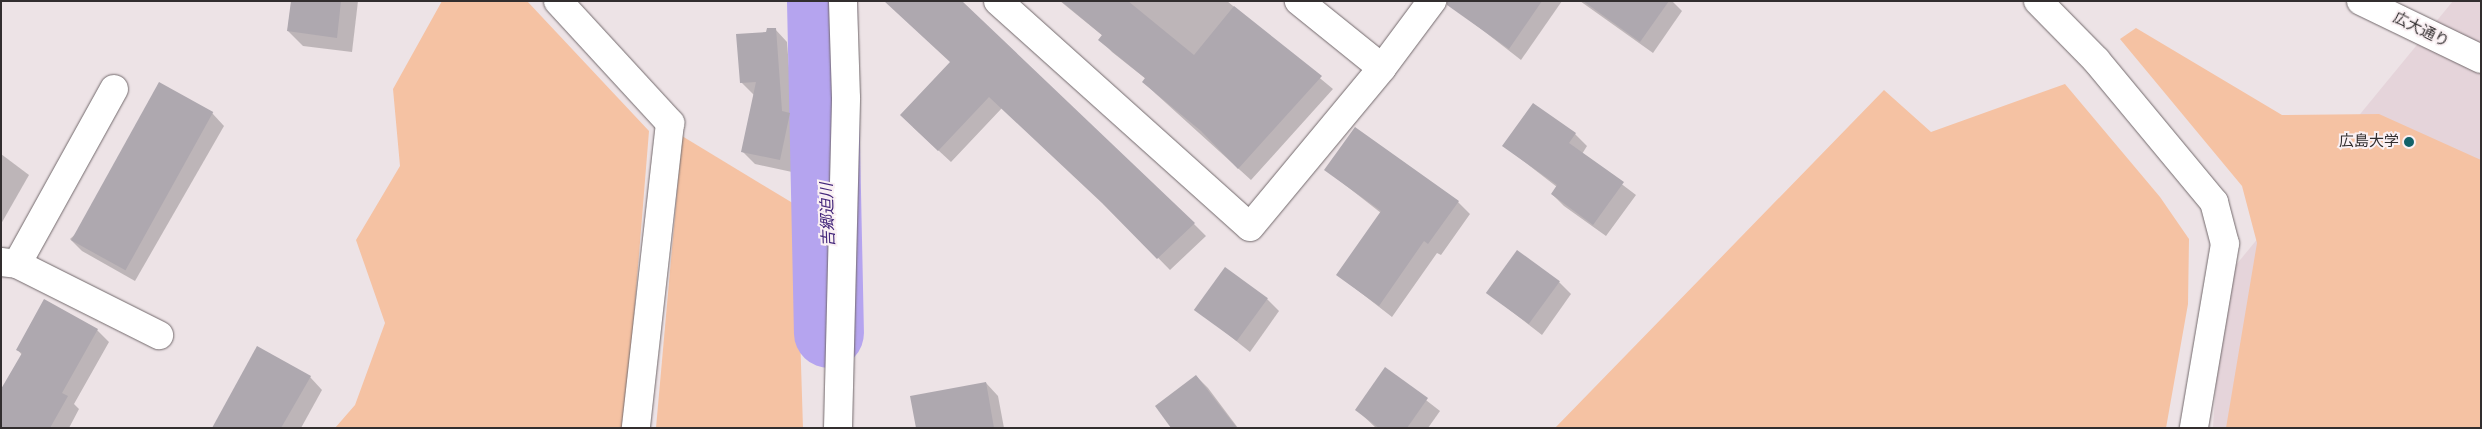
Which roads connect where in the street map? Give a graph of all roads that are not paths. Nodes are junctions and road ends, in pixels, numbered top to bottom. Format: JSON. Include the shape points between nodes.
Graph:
{"nodes":[{"id":1,"x":558,"y":1,"type":"edge"},
{"id":2,"x":843,"y":1,"type":"edge"},
{"id":3,"x":998,"y":1,"type":"edge"},
{"id":4,"x":1299,"y":1,"type":"edge"},
{"id":5,"x":1432,"y":1,"type":"edge"},
{"id":6,"x":2038,"y":1,"type":"edge"},
{"id":7,"x":2361,"y":1,"type":"edge"},
{"id":8,"x":2481,"y":59,"type":"edge"},
{"id":9,"x":1382,"y":68,"type":"junction"},
{"id":10,"x":114,"y":89,"type":"dead end"},
{"id":11,"x":9,"y":263,"type":"edge"},
{"id":12,"x":159,"y":334,"type":"dead end"},
{"id":13,"x":636,"y":428,"type":"edge"},
{"id":14,"x":838,"y":428,"type":"edge"},
{"id":15,"x":2194,"y":428,"type":"edge"}],
"edges":[{"from":1,"to":13,"type":"street","via":[[670,122]]},
{"from":2,"to":14,"type":"street","via":[[846,98]]},
{"from":3,"to":9,"type":"street","via":[[1250,227]]},
{"from":4,"to":9,"type":"street"},
{"from":5,"to":9,"type":"street"},
{"from":6,"to":15,"type":"street","via":[[2096,60],[2214,202],[2225,244]]},
{"from":7,"to":8,"type":"street","name":"広大通り"},
{"from":10,"to":11,"type":"street"},
{"from":11,"to":12,"type":"street"}]}
